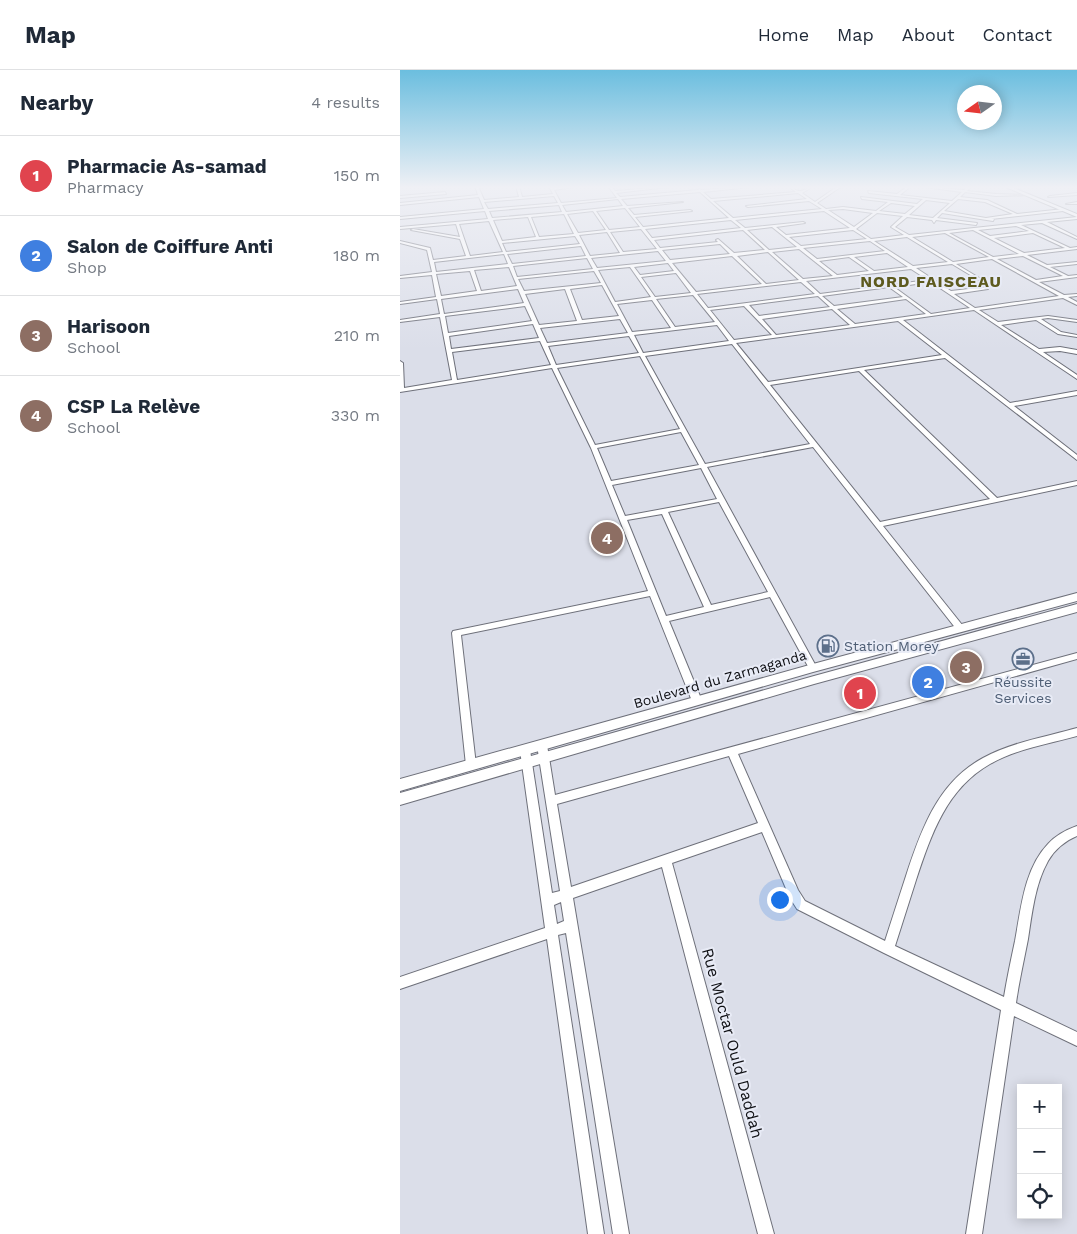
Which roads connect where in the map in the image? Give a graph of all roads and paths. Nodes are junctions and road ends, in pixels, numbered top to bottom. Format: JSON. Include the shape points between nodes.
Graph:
{"nodes":[{"id":1,"x":463,"y":240,"type":"edge"},
{"id":2,"x":516,"y":240,"type":"edge"},
{"id":3,"x":579,"y":240,"type":"edge"},
{"id":4,"x":614,"y":240,"type":"edge"},
{"id":5,"x":652,"y":240,"type":"edge"},
{"id":6,"x":719,"y":240,"type":"edge"},
{"id":7,"x":757,"y":240,"type":"edge"},
{"id":8,"x":791,"y":240,"type":"edge"},
{"id":9,"x":867,"y":240,"type":"edge"},
{"id":10,"x":870,"y":240,"type":"edge"},
{"id":11,"x":914,"y":240,"type":"edge"},
{"id":12,"x":961,"y":240,"type":"edge"},
{"id":13,"x":997,"y":240,"type":"edge"},
{"id":14,"x":1051,"y":240,"type":"edge"},
{"id":15,"x":500,"y":242,"type":"joint"},
{"id":16,"x":401,"y":243,"type":"edge"},
{"id":17,"x":722,"y":243,"type":"junction"},
{"id":18,"x":582,"y":245,"type":"junction"},
{"id":19,"x":800,"y":247,"type":"junction"},
{"id":20,"x":1077,"y":248,"type":"edge"},
{"id":21,"x":659,"y":249,"type":"junction"},
{"id":22,"x":1069,"y":249,"type":"junction"},
{"id":23,"x":768,"y":250,"type":"junction"},
{"id":24,"x":888,"y":252,"type":"junction"},
{"id":25,"x":1077,"y":252,"type":"edge"},
{"id":26,"x":505,"y":253,"type":"junction"},
{"id":27,"x":622,"y":253,"type":"junction"},
{"id":28,"x":733,"y":254,"type":"junction"},
{"id":29,"x":1024,"y":254,"type":"junction"},
{"id":30,"x":588,"y":256,"type":"junction"},
{"id":31,"x":850,"y":256,"type":"junction"},
{"id":32,"x":468,"y":257,"type":"junction"},
{"id":33,"x":994,"y":258,"type":"junction"},
{"id":34,"x":816,"y":260,"type":"junction"},
{"id":35,"x":431,"y":261,"type":"junction"},
{"id":36,"x":669,"y":261,"type":"junction"},
{"id":37,"x":952,"y":263,"type":"junction"},
{"id":38,"x":1077,"y":263,"type":"edge"},
{"id":39,"x":510,"y":264,"type":"junction"},
{"id":40,"x":631,"y":265,"type":"junction"},
{"id":41,"x":1047,"y":266,"type":"junction"},
{"id":42,"x":912,"y":268,"type":"junction"},
{"id":43,"x":472,"y":269,"type":"junction"},
{"id":44,"x":595,"y":269,"type":"junction"},
{"id":45,"x":677,"y":272,"type":"junction"},
{"id":46,"x":873,"y":272,"type":"junction"},
{"id":47,"x":434,"y":273,"type":"junction"},
{"id":48,"x":638,"y":276,"type":"junction"},
{"id":49,"x":1077,"y":276,"type":"edge"},
{"id":50,"x":400,"y":277,"type":"edge"},
{"id":51,"x":837,"y":277,"type":"junction"},
{"id":52,"x":1068,"y":277,"type":"junction"},
{"id":53,"x":516,"y":278,"type":"junction"},
{"id":54,"x":803,"y":281,"type":"junction"},
{"id":55,"x":932,"y":281,"type":"junction"},
{"id":56,"x":1036,"y":281,"type":"junction"},
{"id":57,"x":603,"y":284,"type":"junction"},
{"id":58,"x":764,"y":285,"type":"junction"},
{"id":59,"x":890,"y":286,"type":"junction"},
{"id":60,"x":567,"y":288,"type":"junction"},
{"id":61,"x":521,"y":290,"type":"junction"},
{"id":62,"x":479,"y":292,"type":"junction"},
{"id":63,"x":949,"y":293,"type":"junction"},
{"id":64,"x":694,"y":294,"type":"junction"},
{"id":65,"x":819,"y":295,"type":"junction"},
{"id":66,"x":1077,"y":295,"type":"edge"},
{"id":67,"x":1064,"y":296,"type":"junction"},
{"id":68,"x":438,"y":298,"type":"junction"},
{"id":69,"x":907,"y":298,"type":"junction"},
{"id":70,"x":654,"y":299,"type":"junction"},
{"id":71,"x":400,"y":303,"type":"edge"},
{"id":72,"x":614,"y":303,"type":"junction"},
{"id":73,"x":527,"y":304,"type":"junction"},
{"id":74,"x":745,"y":304,"type":"junction"},
{"id":75,"x":1077,"y":304,"type":"edge"},
{"id":76,"x":833,"y":308,"type":"junction"},
{"id":77,"x":707,"y":309,"type":"junction"},
{"id":78,"x":974,"y":309,"type":"junction"},
{"id":79,"x":930,"y":315,"type":"junction"},
{"id":80,"x":441,"y":316,"type":"junction"},
{"id":81,"x":621,"y":317,"type":"junction"},
{"id":82,"x":758,"y":318,"type":"junction"},
{"id":83,"x":899,"y":319,"type":"junction"},
{"id":84,"x":1037,"y":319,"type":"junction"},
{"id":85,"x":400,"y":321,"type":"edge"},
{"id":86,"x":1077,"y":321,"type":"edge"},
{"id":87,"x":580,"y":322,"type":"junction"},
{"id":88,"x":718,"y":323,"type":"junction"},
{"id":89,"x":997,"y":324,"type":"junction"},
{"id":90,"x":536,"y":325,"type":"junction"},
{"id":91,"x":853,"y":325,"type":"junction"},
{"id":92,"x":674,"y":328,"type":"junction"},
{"id":93,"x":630,"y":334,"type":"junction"},
{"id":94,"x":445,"y":335,"type":"junction"},
{"id":95,"x":775,"y":336,"type":"junction"},
{"id":96,"x":1077,"y":336,"type":"edge"},
{"id":97,"x":542,"y":339,"type":"junction"},
{"id":98,"x":733,"y":342,"type":"junction"},
{"id":99,"x":545,"y":345,"type":"junction"},
{"id":100,"x":449,"y":351,"type":"junction"},
{"id":101,"x":1037,"y":351,"type":"junction"},
{"id":102,"x":1077,"y":352,"type":"edge"},
{"id":103,"x":642,"y":354,"type":"junction"},
{"id":104,"x":946,"y":356,"type":"junction"},
{"id":105,"x":400,"y":363,"type":"edge"},
{"id":106,"x":554,"y":366,"type":"junction"},
{"id":107,"x":860,"y":370,"type":"junction"},
{"id":108,"x":1067,"y":371,"type":"junction"},
{"id":109,"x":1077,"y":373,"type":"edge"},
{"id":110,"x":1077,"y":377,"type":"edge"},
{"id":111,"x":455,"y":382,"type":"junction"},
{"id":112,"x":766,"y":384,"type":"junction"},
{"id":113,"x":401,"y":390,"type":"edge"},
{"id":114,"x":1077,"y":393,"type":"edge"},
{"id":115,"x":1009,"y":405,"type":"junction"},
{"id":116,"x":683,"y":430,"type":"junction"},
{"id":117,"x":815,"y":445,"type":"junction"},
{"id":118,"x":593,"y":447,"type":"junction"},
{"id":119,"x":1077,"y":458,"type":"edge"},
{"id":120,"x":703,"y":466,"type":"junction"},
{"id":121,"x":1077,"y":483,"type":"edge"},
{"id":122,"x":608,"y":484,"type":"junction"},
{"id":123,"x":721,"y":500,"type":"junction"},
{"id":124,"x":995,"y":500,"type":"junction"},
{"id":125,"x":664,"y":511,"type":"junction"},
{"id":126,"x":623,"y":519,"type":"junction"},
{"id":127,"x":878,"y":525,"type":"junction"},
{"id":128,"x":653,"y":593,"type":"junction"},
{"id":129,"x":773,"y":594,"type":"junction"},
{"id":130,"x":1077,"y":597,"type":"edge"},
{"id":131,"x":1077,"y":608,"type":"edge"},
{"id":132,"x":709,"y":609,"type":"junction"},
{"id":133,"x":664,"y":619,"type":"junction"},
{"id":134,"x":960,"y":628,"type":"junction"},
{"id":135,"x":1077,"y":656,"type":"edge"},
{"id":136,"x":814,"y":668,"type":"junction"},
{"id":137,"x":697,"y":701,"type":"junction"},
{"id":138,"x":1077,"y":732,"type":"edge"},
{"id":139,"x":543,"y":751,"type":"junction"},
{"id":140,"x":732,"y":751,"type":"junction"},
{"id":141,"x":523,"y":754,"type":"junction"},
{"id":142,"x":471,"y":764,"type":"junction"},
{"id":143,"x":400,"y":785,"type":"edge"},
{"id":144,"x":400,"y":799,"type":"edge"},
{"id":145,"x":552,"y":801,"type":"junction"},
{"id":146,"x":764,"y":826,"type":"junction"},
{"id":147,"x":1077,"y":831,"type":"edge"},
{"id":148,"x":666,"y":861,"type":"junction"},
{"id":149,"x":566,"y":894,"type":"junction"},
{"id":150,"x":547,"y":901,"type":"junction"},
{"id":151,"x":571,"y":925,"type":"junction"},
{"id":152,"x":551,"y":931,"type":"junction"},
{"id":153,"x":888,"y":949,"type":"junction"},
{"id":154,"x":400,"y":983,"type":"edge"},
{"id":155,"x":1008,"y":1006,"type":"junction"},
{"id":156,"x":1077,"y":1039,"type":"edge"},
{"id":157,"x":596,"y":1234,"type":"edge"},
{"id":158,"x":621,"y":1234,"type":"edge"},
{"id":159,"x":766,"y":1234,"type":"edge"},
{"id":160,"x":974,"y":1234,"type":"edge"}],
"edges":[{"from":1,"to":32,"type":"street"},
{"from":2,"to":15,"type":"street"},
{"from":3,"to":18,"type":"street"},
{"from":4,"to":27,"type":"street"},
{"from":5,"to":21,"type":"street"},
{"from":6,"to":17,"type":"street"},
{"from":7,"to":23,"type":"street"},
{"from":8,"to":19,"type":"street"},
{"from":9,"to":19,"type":"street"},
{"from":10,"to":24,"type":"street"},
{"from":11,"to":37,"type":"street"},
{"from":12,"to":33,"type":"street"},
{"from":13,"to":29,"type":"street"},
{"from":14,"to":22,"type":"street"},
{"from":15,"to":26,"type":"street"},
{"from":16,"to":35,"type":"street","via":[[428,248]]},
{"from":17,"to":21,"type":"street"},
{"from":17,"to":28,"type":"street"},
{"from":18,"to":26,"type":"street"},
{"from":18,"to":30,"type":"street"},
{"from":19,"to":23,"type":"street"},
{"from":19,"to":34,"type":"street"},
{"from":20,"to":22,"type":"street"},
{"from":21,"to":27,"type":"street"},
{"from":21,"to":36,"type":"street"},
{"from":22,"to":25,"type":"street"},
{"from":22,"to":29,"type":"street"},
{"from":23,"to":28,"type":"street"},
{"from":23,"to":54,"type":"street"},
{"from":24,"to":31,"type":"street"},
{"from":24,"to":42,"type":"street"},
{"from":26,"to":32,"type":"street"},
{"from":26,"to":39,"type":"street"},
{"from":27,"to":30,"type":"street"},
{"from":28,"to":36,"type":"street"},
{"from":28,"to":58,"type":"street"},
{"from":29,"to":33,"type":"street"},
{"from":29,"to":41,"type":"street"},
{"from":30,"to":39,"type":"street"},
{"from":30,"to":44,"type":"street"},
{"from":31,"to":34,"type":"street"},
{"from":31,"to":46,"type":"street"},
{"from":32,"to":35,"type":"street"},
{"from":33,"to":37,"type":"street"},
{"from":33,"to":56,"type":"street"},
{"from":34,"to":51,"type":"street"},
{"from":35,"to":47,"type":"street"},
{"from":36,"to":40,"type":"street"},
{"from":36,"to":45,"type":"street"},
{"from":37,"to":42,"type":"street"},
{"from":37,"to":63,"type":"street","via":[[990,287]]},
{"from":38,"to":41,"type":"street"},
{"from":39,"to":43,"type":"street"},
{"from":39,"to":53,"type":"street"},
{"from":40,"to":44,"type":"street"},
{"from":40,"to":48,"type":"street"},
{"from":41,"to":52,"type":"street"},
{"from":42,"to":46,"type":"street"},
{"from":42,"to":55,"type":"street"},
{"from":43,"to":47,"type":"street"},
{"from":43,"to":62,"type":"street"},
{"from":44,"to":53,"type":"street"},
{"from":44,"to":57,"type":"street"},
{"from":45,"to":48,"type":"street"},
{"from":45,"to":64,"type":"street"},
{"from":46,"to":51,"type":"street"},
{"from":47,"to":50,"type":"street"},
{"from":47,"to":68,"type":"street"},
{"from":48,"to":70,"type":"street"},
{"from":49,"to":52,"type":"street"},
{"from":51,"to":54,"type":"street"},
{"from":52,"to":56,"type":"street"},
{"from":53,"to":61,"type":"street"},
{"from":54,"to":58,"type":"street"},
{"from":54,"to":65,"type":"street"},
{"from":55,"to":59,"type":"street"},
{"from":55,"to":63,"type":"street"},
{"from":56,"to":67,"type":"street"},
{"from":57,"to":60,"type":"street"},
{"from":57,"to":72,"type":"street"},
{"from":58,"to":64,"type":"street"},
{"from":59,"to":65,"type":"street"},
{"from":59,"to":69,"type":"street"},
{"from":60,"to":61,"type":"street"},
{"from":60,"to":87,"type":"street"},
{"from":61,"to":62,"type":"street"},
{"from":61,"to":73,"type":"street"},
{"from":62,"to":68,"type":"street"},
{"from":63,"to":78,"type":"street"},
{"from":64,"to":70,"type":"street"},
{"from":64,"to":77,"type":"street"},
{"from":65,"to":74,"type":"street"},
{"from":65,"to":76,"type":"street"},
{"from":66,"to":67,"type":"street"},
{"from":67,"to":75,"type":"street"},
{"from":67,"to":78,"type":"street"},
{"from":68,"to":71,"type":"street"},
{"from":68,"to":80,"type":"street"},
{"from":69,"to":76,"type":"street"},
{"from":69,"to":79,"type":"street"},
{"from":70,"to":72,"type":"street"},
{"from":70,"to":92,"type":"street"},
{"from":72,"to":81,"type":"street"},
{"from":73,"to":80,"type":"street"},
{"from":73,"to":90,"type":"street"},
{"from":74,"to":77,"type":"street"},
{"from":74,"to":82,"type":"street"},
{"from":76,"to":82,"type":"street"},
{"from":76,"to":91,"type":"street"},
{"from":77,"to":88,"type":"street"},
{"from":78,"to":79,"type":"street"},
{"from":78,"to":89,"type":"street"},
{"from":79,"to":83,"type":"street"},
{"from":80,"to":85,"type":"street"},
{"from":80,"to":94,"type":"street"},
{"from":81,"to":87,"type":"street"},
{"from":81,"to":93,"type":"street"},
{"from":82,"to":95,"type":"street"},
{"from":83,"to":91,"type":"street"},
{"from":83,"to":104,"type":"street"},
{"from":84,"to":86,"type":"street","via":[[1052,317]]},
{"from":84,"to":89,"type":"street"},
{"from":84,"to":96,"type":"street","via":[[1056,331]]},
{"from":87,"to":90,"type":"street"},
{"from":88,"to":92,"type":"street"},
{"from":88,"to":98,"type":"street"},
{"from":89,"to":101,"type":"street"},
{"from":90,"to":94,"type":"street"},
{"from":90,"to":97,"type":"street"},
{"from":91,"to":95,"type":"street"},
{"from":92,"to":93,"type":"street"},
{"from":93,"to":99,"type":"street"},
{"from":93,"to":103,"type":"street"},
{"from":94,"to":100,"type":"street"},
{"from":95,"to":98,"type":"street"},
{"from":97,"to":99,"type":"street"},
{"from":97,"to":100,"type":"street"},
{"from":98,"to":103,"type":"street"},
{"from":98,"to":112,"type":"street"},
{"from":99,"to":106,"type":"street"},
{"from":100,"to":111,"type":"street"},
{"from":101,"to":102,"type":"street","via":[[1060,349]]},
{"from":101,"to":108,"type":"street"},
{"from":103,"to":106,"type":"street"},
{"from":103,"to":116,"type":"street"},
{"from":104,"to":107,"type":"street"},
{"from":104,"to":115,"type":"street"},
{"from":105,"to":113,"type":"street"},
{"from":106,"to":111,"type":"street"},
{"from":106,"to":118,"type":"street"},
{"from":107,"to":112,"type":"street"},
{"from":107,"to":124,"type":"street"},
{"from":108,"to":109,"type":"street"},
{"from":108,"to":110,"type":"street"},
{"from":111,"to":113,"type":"street"},
{"from":112,"to":117,"type":"street"},
{"from":114,"to":115,"type":"street"},
{"from":115,"to":119,"type":"street"},
{"from":116,"to":118,"type":"street"},
{"from":116,"to":120,"type":"street"},
{"from":117,"to":120,"type":"street"},
{"from":117,"to":127,"type":"street"},
{"from":118,"to":122,"type":"street"},
{"from":120,"to":122,"type":"street"},
{"from":120,"to":123,"type":"street"},
{"from":121,"to":124,"type":"street"},
{"from":122,"to":126,"type":"street"},
{"from":123,"to":125,"type":"street"},
{"from":123,"to":129,"type":"street"},
{"from":124,"to":127,"type":"street"},
{"from":125,"to":126,"type":"street"},
{"from":125,"to":132,"type":"street"},
{"from":126,"to":128,"type":"street"},
{"from":127,"to":134,"type":"street"},
{"from":128,"to":133,"type":"street"},
{"from":128,"to":142,"type":"street","via":[[456,634]]},
{"from":129,"to":132,"type":"street"},
{"from":129,"to":136,"type":"street"},
{"from":130,"to":134,"type":"main road","name":"Boulevard du Zarmaganda"},
{"from":131,"to":139,"type":"main road","name":"Boulevard du Zarmaganda"},
{"from":132,"to":133,"type":"street"},
{"from":133,"to":137,"type":"street"},
{"from":134,"to":136,"type":"main road","name":"Boulevard du Zarmaganda"},
{"from":135,"to":140,"type":"street"},
{"from":136,"to":137,"type":"main road","name":"Boulevard du Zarmaganda"},
{"from":137,"to":139,"type":"main road","name":"Boulevard du Zarmaganda"},
{"from":138,"to":153,"type":"street","via":[[986,760],[958,781],[927,829]]},
{"from":139,"to":141,"type":"main road"},
{"from":139,"to":145,"type":"street"},
{"from":140,"to":145,"type":"street"},
{"from":140,"to":146,"type":"street"},
{"from":141,"to":142,"type":"main road"},
{"from":141,"to":144,"type":"main road"},
{"from":141,"to":150,"type":"street"},
{"from":142,"to":143,"type":"main road"},
{"from":145,"to":149,"type":"street"},
{"from":146,"to":148,"type":"street"},
{"from":146,"to":153,"type":"street","via":[[801,905]]},
{"from":147,"to":155,"type":"street","via":[[1050,848],[1040,864]]},
{"from":148,"to":149,"type":"street"},
{"from":148,"to":159,"type":"street","name":"Rue Moctar Ould Daddah"},
{"from":149,"to":150,"type":"street"},
{"from":149,"to":151,"type":"street"},
{"from":150,"to":152,"type":"street"},
{"from":151,"to":152,"type":"street"},
{"from":151,"to":158,"type":"street"},
{"from":152,"to":154,"type":"street"},
{"from":152,"to":157,"type":"street"},
{"from":153,"to":155,"type":"street"},
{"from":155,"to":156,"type":"street"},
{"from":155,"to":160,"type":"street"}]}
